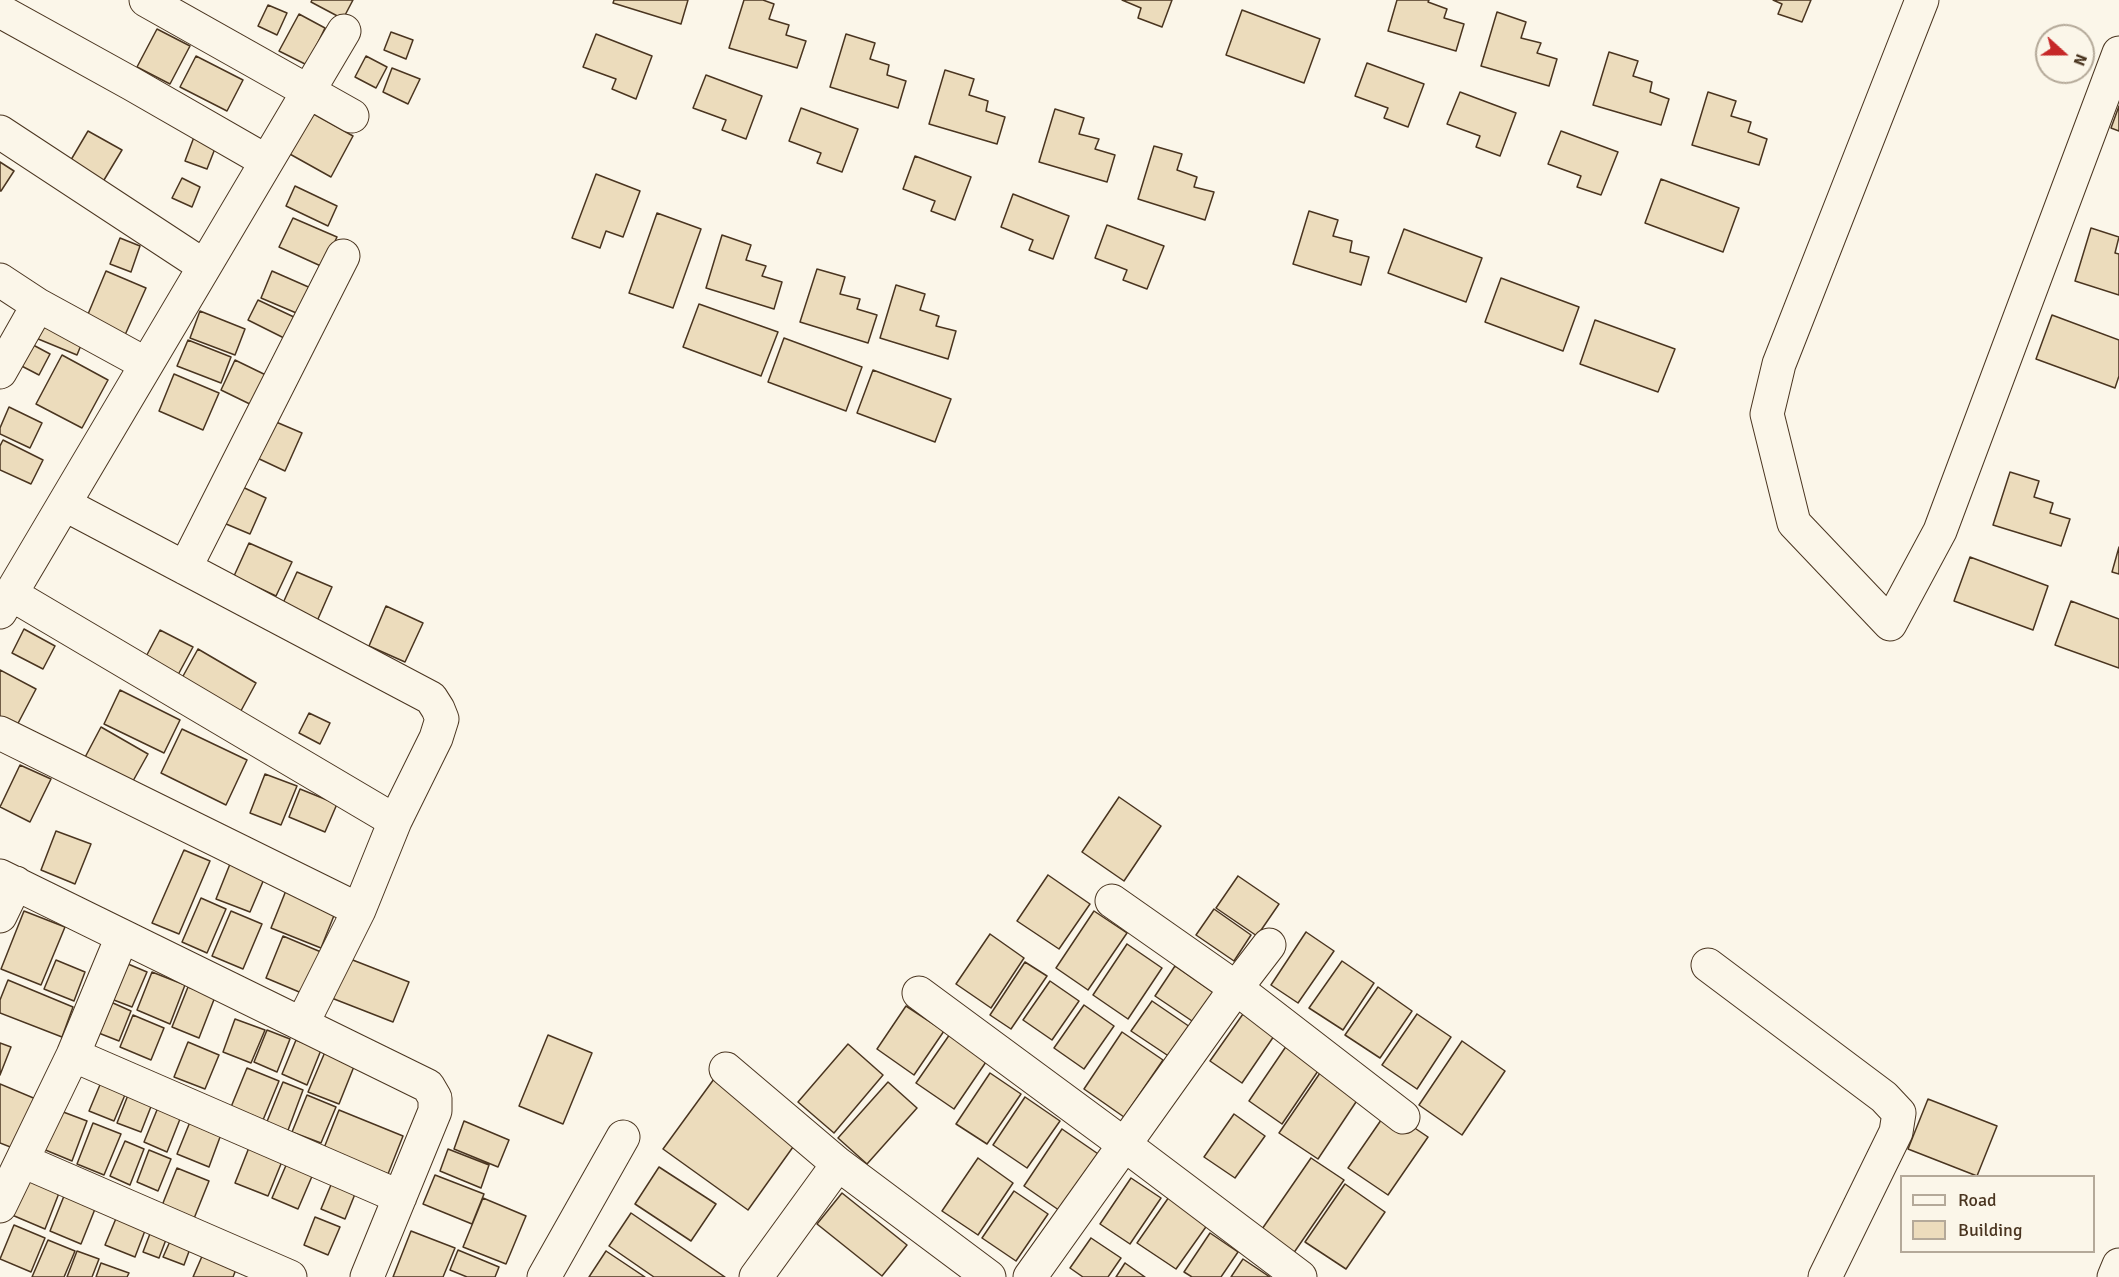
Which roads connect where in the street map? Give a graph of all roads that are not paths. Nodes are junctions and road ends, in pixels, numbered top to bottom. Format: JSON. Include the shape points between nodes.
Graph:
{"nodes":[{"id":1,"x":146,"y":0,"type":"edge"},
{"id":2,"x":1922,"y":0,"type":"edge"},
{"id":3,"x":0,"y":11,"type":"edge"},
{"id":4,"x":344,"y":31,"type":"dead end"},
{"id":5,"x":2119,"y":53,"type":"edge"},
{"id":6,"x":309,"y":92,"type":"junction"},
{"id":7,"x":352,"y":116,"type":"dead end"},
{"id":8,"x":0,"y":132,"type":"edge"},
{"id":9,"x":266,"y":161,"type":"junction"},
{"id":10,"x":343,"y":256,"type":"dead end"},
{"id":11,"x":204,"y":267,"type":"junction"},
{"id":12,"x":0,"y":280,"type":"edge"},
{"id":13,"x":38,"y":305,"type":"junction"},
{"id":14,"x":146,"y":364,"type":"junction"},
{"id":15,"x":0,"y":372,"type":"edge"},
{"id":16,"x":64,"y":504,"type":"junction"},
{"id":17,"x":185,"y":568,"type":"junction"},
{"id":18,"x":5,"y":603,"type":"edge"},
{"id":19,"x":0,"y":733,"type":"edge"},
{"id":20,"x":394,"y":821,"type":"junction"},
{"id":21,"x":8,"y":879,"type":"edge"},
{"id":22,"x":1112,"y":901,"type":"dead end"},
{"id":23,"x":359,"y":910,"type":"junction"},
{"id":24,"x":0,"y":916,"type":"edge"},
{"id":25,"x":122,"y":937,"type":"junction"},
{"id":26,"x":1269,"y":945,"type":"dead end"},
{"id":27,"x":1708,"y":965,"type":"dead end"},
{"id":28,"x":1236,"y":988,"type":"junction"},
{"id":29,"x":919,"y":993,"type":"dead end"},
{"id":30,"x":302,"y":1024,"type":"junction"},
{"id":31,"x":72,"y":1055,"type":"junction"},
{"id":32,"x":726,"y":1069,"type":"dead end"},
{"id":33,"x":1403,"y":1117,"type":"dead end"},
{"id":34,"x":623,"y":1137,"type":"dead end"},
{"id":35,"x":1125,"y":1144,"type":"junction"},
{"id":36,"x":23,"y":1161,"type":"junction"},
{"id":37,"x":838,"y":1164,"type":"junction"},
{"id":38,"x":400,"y":1197,"type":"junction"},
{"id":39,"x":0,"y":1206,"type":"edge"},
{"id":40,"x":2119,"y":1265,"type":"edge"},
{"id":41,"x":290,"y":1277,"type":"edge"},
{"id":42,"x":367,"y":1277,"type":"edge"},
{"id":43,"x":544,"y":1277,"type":"edge"},
{"id":44,"x":756,"y":1277,"type":"edge"},
{"id":45,"x":989,"y":1277,"type":"edge"},
{"id":46,"x":1030,"y":1277,"type":"edge"},
{"id":47,"x":1300,"y":1277,"type":"edge"},
{"id":48,"x":1825,"y":1277,"type":"edge"},
{"id":49,"x":2114,"y":1277,"type":"edge"}],
"edges":[{"from":1,"to":6,"type":"street"},
{"from":2,"to":5,"type":"street","via":[[1779,364],[1767,414],[1794,524],[1890,624],[1940,531]]},
{"from":3,"to":9,"type":"street"},
{"from":4,"to":6,"type":"street"},
{"from":6,"to":7,"type":"street"},
{"from":6,"to":9,"type":"street"},
{"from":8,"to":11,"type":"street"},
{"from":9,"to":11,"type":"street"},
{"from":10,"to":17,"type":"street"},
{"from":11,"to":14,"type":"street"},
{"from":12,"to":13,"type":"street"},
{"from":13,"to":14,"type":"street"},
{"from":13,"to":15,"type":"street"},
{"from":14,"to":16,"type":"street"},
{"from":16,"to":17,"type":"street"},
{"from":16,"to":18,"type":"street"},
{"from":17,"to":20,"type":"street","via":[[431,698],[442,719]]},
{"from":18,"to":20,"type":"street"},
{"from":19,"to":23,"type":"street"},
{"from":20,"to":23,"type":"street"},
{"from":21,"to":24,"type":"street"},
{"from":21,"to":25,"type":"street"},
{"from":22,"to":28,"type":"street"},
{"from":23,"to":30,"type":"street"},
{"from":25,"to":30,"type":"street"},
{"from":25,"to":31,"type":"street"},
{"from":26,"to":28,"type":"street"},
{"from":27,"to":48,"type":"street","via":[[1884,1097],[1899,1113],[1896,1132]]},
{"from":28,"to":33,"type":"street"},
{"from":28,"to":35,"type":"street"},
{"from":29,"to":35,"type":"street"},
{"from":30,"to":38,"type":"street","via":[[428,1086],[435,1098],[435,1111]]},
{"from":31,"to":36,"type":"street"},
{"from":31,"to":38,"type":"street"},
{"from":32,"to":37,"type":"street"},
{"from":34,"to":43,"type":"street"},
{"from":35,"to":46,"type":"street"},
{"from":35,"to":47,"type":"street"},
{"from":36,"to":39,"type":"street"},
{"from":36,"to":41,"type":"street"},
{"from":37,"to":44,"type":"street"},
{"from":37,"to":45,"type":"street"},
{"from":38,"to":42,"type":"street"},
{"from":40,"to":49,"type":"street"}]}
